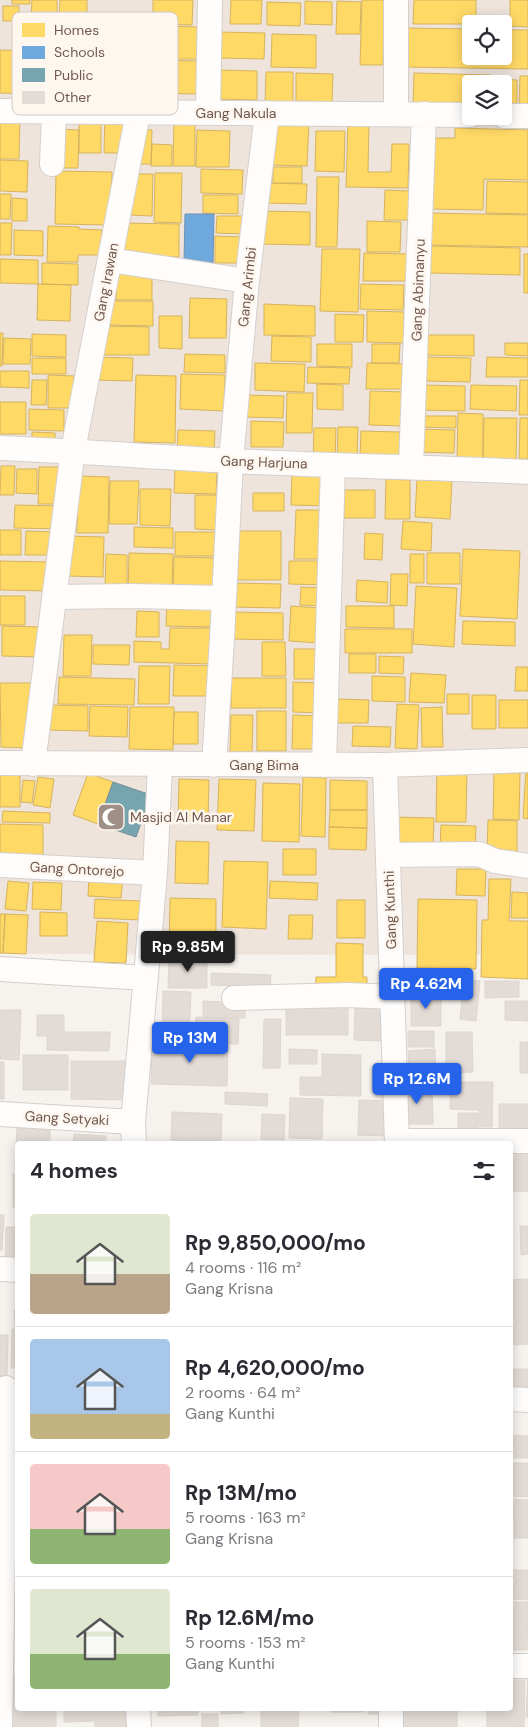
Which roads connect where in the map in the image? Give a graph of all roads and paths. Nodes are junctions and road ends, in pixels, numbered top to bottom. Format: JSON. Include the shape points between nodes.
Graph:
{"nodes":[{"id":1,"x":210,"y":0,"type":"edge"},
{"id":2,"x":396,"y":0,"type":"edge"},
{"id":3,"x":178,"y":113,"type":"edge"},
{"id":4,"x":208,"y":113,"type":"junction"},
{"id":5,"x":267,"y":113,"type":"junction"},
{"id":6,"x":396,"y":114,"type":"junction"},
{"id":7,"x":424,"y":114,"type":"junction"},
{"id":8,"x":54,"y":115,"type":"edge"},
{"id":9,"x":138,"y":115,"type":"edge"},
{"id":10,"x":462,"y":115,"type":"edge"},
{"id":11,"x":512,"y":116,"type":"edge"},
{"id":12,"x":528,"y":116,"type":"edge"},
{"id":13,"x":52,"y":164,"type":"dead end"},
{"id":14,"x":110,"y":260,"type":"junction"},
{"id":15,"x":247,"y":281,"type":"junction"},
{"id":16,"x":0,"y":448,"type":"edge"},
{"id":17,"x":73,"y":450,"type":"junction"},
{"id":18,"x":231,"y":461,"type":"junction"},
{"id":19,"x":333,"y":464,"type":"junction"},
{"id":20,"x":411,"y":466,"type":"junction"},
{"id":21,"x":528,"y":472,"type":"edge"},
{"id":22,"x":54,"y":597,"type":"junction"},
{"id":23,"x":224,"y":598,"type":"junction"},
{"id":24,"x":528,"y":760,"type":"edge"},
{"id":25,"x":0,"y":763,"type":"edge"},
{"id":26,"x":33,"y":764,"type":"junction"},
{"id":27,"x":160,"y":765,"type":"junction"},
{"id":28,"x":214,"y":765,"type":"junction"},
{"id":29,"x":324,"y":765,"type":"junction"},
{"id":30,"x":385,"y":765,"type":"junction"},
{"id":31,"x":388,"y":855,"type":"junction"},
{"id":32,"x":0,"y":865,"type":"edge"},
{"id":33,"x":528,"y":866,"type":"edge"},
{"id":34,"x":155,"y":873,"type":"junction"},
{"id":35,"x":0,"y":969,"type":"edge"},
{"id":36,"x":146,"y":978,"type":"junction"},
{"id":37,"x":392,"y":997,"type":"junction"},
{"id":38,"x":234,"y":998,"type":"dead end"},
{"id":39,"x":0,"y":1114,"type":"edge"},
{"id":40,"x":134,"y":1133,"type":"edge"},
{"id":41,"x":397,"y":1141,"type":"edge"},
{"id":42,"x":513,"y":1141,"type":"edge"},
{"id":43,"x":528,"y":1141,"type":"edge"},
{"id":44,"x":0,"y":1269,"type":"edge"},
{"id":45,"x":15,"y":1270,"type":"edge"},
{"id":46,"x":8,"y":1388,"type":"edge"},
{"id":47,"x":513,"y":1399,"type":"edge"},
{"id":48,"x":528,"y":1400,"type":"edge"},
{"id":49,"x":513,"y":1666,"type":"edge"},
{"id":50,"x":528,"y":1666,"type":"edge"},
{"id":51,"x":138,"y":1711,"type":"edge"},
{"id":52,"x":391,"y":1711,"type":"edge"},
{"id":53,"x":0,"y":1727,"type":"edge"},
{"id":54,"x":139,"y":1727,"type":"edge"},
{"id":55,"x":391,"y":1727,"type":"edge"}],
"edges":[{"from":1,"to":4,"type":"street"},
{"from":2,"to":6,"type":"street"},
{"from":3,"to":4,"type":"street","name":"Gang Nakula"},
{"from":4,"to":5,"type":"street","name":"Gang Nakula"},
{"from":5,"to":6,"type":"street","name":"Gang Nakula"},
{"from":5,"to":15,"type":"street","name":"Gang Arimbi"},
{"from":6,"to":7,"type":"street","name":"Gang Nakula"},
{"from":7,"to":10,"type":"street","name":"Gang Nakula"},
{"from":7,"to":20,"type":"street","name":"Gang Abimanyu"},
{"from":8,"to":13,"type":"street"},
{"from":9,"to":14,"type":"street","name":"Gang Irawan"},
{"from":11,"to":12,"type":"street"},
{"from":14,"to":15,"type":"street"},
{"from":14,"to":17,"type":"street","name":"Gang Irawan"},
{"from":15,"to":18,"type":"street","name":"Gang Arimbi"},
{"from":16,"to":17,"type":"street","name":"Gang Harjuna"},
{"from":17,"to":18,"type":"street","name":"Gang Harjuna"},
{"from":17,"to":22,"type":"street","name":"Gang Irawan"},
{"from":18,"to":19,"type":"street","name":"Gang Harjuna"},
{"from":18,"to":23,"type":"street","name":"Gang Arimbi"},
{"from":19,"to":20,"type":"street","name":"Gang Harjuna"},
{"from":19,"to":29,"type":"street"},
{"from":20,"to":21,"type":"street","name":"Gang Harjuna"},
{"from":22,"to":23,"type":"street"},
{"from":22,"to":26,"type":"street","name":"Gang Irawan"},
{"from":23,"to":28,"type":"street","name":"Gang Arimbi"},
{"from":24,"to":30,"type":"street","name":"Gang Bima"},
{"from":25,"to":26,"type":"street","name":"Gang Bima"},
{"from":26,"to":27,"type":"street","name":"Gang Bima"},
{"from":27,"to":28,"type":"street","name":"Gang Bima"},
{"from":27,"to":34,"type":"street"},
{"from":28,"to":29,"type":"street","name":"Gang Bima"},
{"from":29,"to":30,"type":"street","name":"Gang Bima"},
{"from":30,"to":31,"type":"street","name":"Gang Kunthi"},
{"from":31,"to":33,"type":"street","via":[[479,854],[495,861]]},
{"from":31,"to":37,"type":"street","name":"Gang Kunthi"},
{"from":32,"to":34,"type":"street","name":"Gang Ontorejo"},
{"from":34,"to":36,"type":"street"},
{"from":35,"to":36,"type":"street"},
{"from":36,"to":40,"type":"street"},
{"from":37,"to":38,"type":"street"},
{"from":37,"to":41,"type":"street","name":"Gang Kunthi"},
{"from":39,"to":40,"type":"street","name":"Gang Setyaki"},
{"from":42,"to":43,"type":"street"},
{"from":44,"to":45,"type":"street"},
{"from":46,"to":53,"type":"street"},
{"from":47,"to":48,"type":"street"},
{"from":49,"to":50,"type":"street"},
{"from":51,"to":54,"type":"street"},
{"from":52,"to":55,"type":"street"}]}
